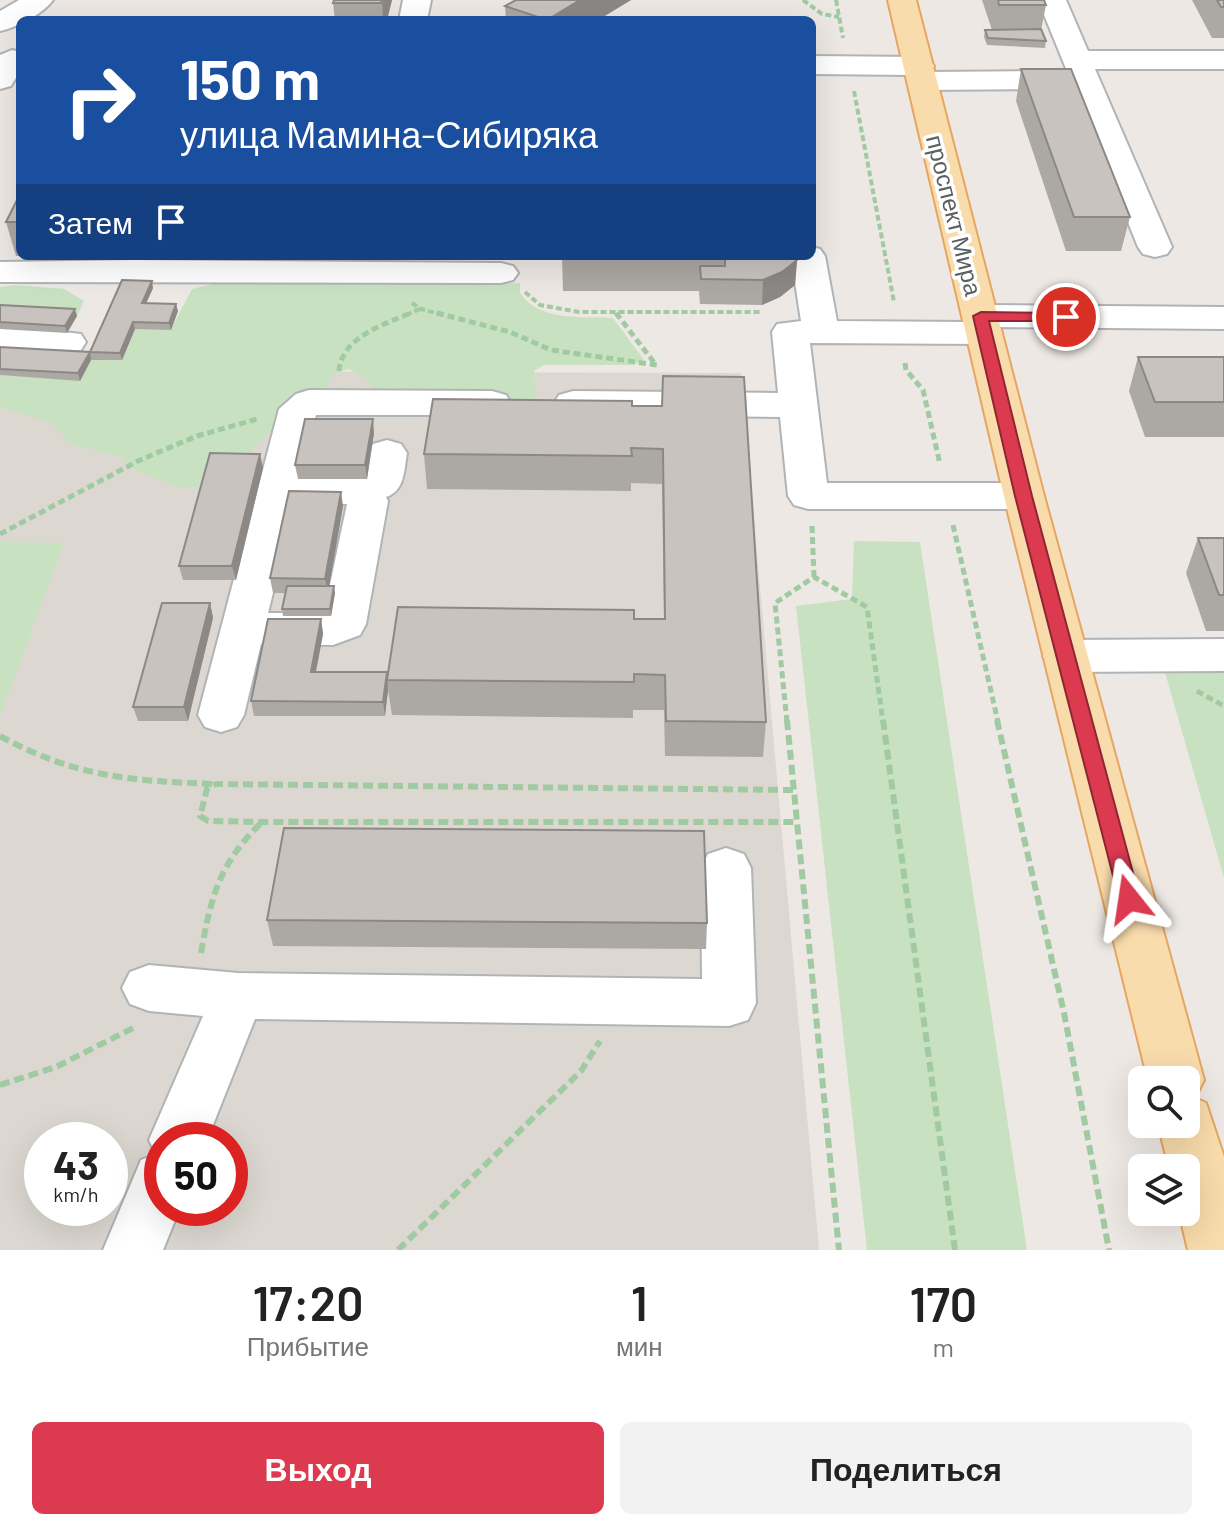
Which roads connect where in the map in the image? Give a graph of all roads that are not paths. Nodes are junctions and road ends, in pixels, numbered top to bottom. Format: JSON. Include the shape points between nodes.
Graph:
{"nodes":[{"id":1,"x":39,"y":0,"type":"edge"},
{"id":2,"x":902,"y":0,"type":"edge"},
{"id":3,"x":1052,"y":0,"type":"edge"},
{"id":4,"x":0,"y":23,"type":"edge"},
{"id":5,"x":1224,"y":60,"type":"edge"},
{"id":6,"x":816,"y":65,"type":"edge"},
{"id":7,"x":1081,"y":70,"type":"junction"},
{"id":8,"x":920,"y":73,"type":"junction"},
{"id":9,"x":1155,"y":247,"type":"dead end"},
{"id":10,"x":809,"y":260,"type":"edge"},
{"id":11,"x":136,"y":263,"type":"edge"},
{"id":12,"x":195,"y":264,"type":"edge"},
{"id":13,"x":0,"y":272,"type":"edge"},
{"id":14,"x":513,"y":276,"type":"road end"},
{"id":15,"x":1224,"y":318,"type":"edge"},
{"id":16,"x":820,"y":323,"type":"junction"},
{"id":17,"x":982,"y":325,"type":"junction"},
{"id":18,"x":0,"y":336,"type":"edge"},
{"id":19,"x":68,"y":342,"type":"dead end"},
{"id":20,"x":799,"y":405,"type":"junction"},
{"id":21,"x":387,"y":453,"type":"dead end"},
{"id":22,"x":278,"y":490,"type":"junction"},
{"id":23,"x":362,"y":491,"type":"junction"},
{"id":24,"x":1024,"y":496,"type":"junction"},
{"id":25,"x":243,"y":629,"type":"junction"},
{"id":26,"x":1224,"y":655,"type":"edge"},
{"id":27,"x":1065,"y":656,"type":"junction"},
{"id":28,"x":221,"y":715,"type":"dead end"},
{"id":29,"x":726,"y":868,"type":"dead end"},
{"id":30,"x":238,"y":996,"type":"junction"},
{"id":31,"x":148,"y":1004,"type":"road end"},
{"id":32,"x":1172,"y":1066,"type":"edge"},
{"id":33,"x":186,"y":1122,"type":"edge"},
{"id":34,"x":1190,"y":1138,"type":"edge"},
{"id":35,"x":144,"y":1223,"type":"edge"},
{"id":36,"x":133,"y":1250,"type":"edge"},
{"id":37,"x":1218,"y":1250,"type":"edge"}],
"edges":[{"from":1,"to":4,"type":"street"},
{"from":2,"to":8,"type":"main road","name":"проспект Мира"},
{"from":3,"to":7,"type":"street"},
{"from":5,"to":7,"type":"street"},
{"from":6,"to":8,"type":"street"},
{"from":7,"to":8,"type":"street"},
{"from":7,"to":9,"type":"street"},
{"from":8,"to":17,"type":"main road","name":"проспект Мира"},
{"from":10,"to":16,"type":"street"},
{"from":11,"to":12,"type":"street"},
{"from":11,"to":13,"type":"street"},
{"from":12,"to":14,"type":"street"},
{"from":15,"to":17,"type":"street"},
{"from":16,"to":17,"type":"street","via":[[900,332]]},
{"from":16,"to":20,"type":"street","via":[[790,332]]},
{"from":17,"to":24,"type":"main road","name":"проспект Мира"},
{"from":18,"to":19,"type":"street"},
{"from":20,"to":22,"type":"street","via":[[308,406]]},
{"from":20,"to":24,"type":"street","via":[[808,496]]},
{"from":21,"to":23,"type":"street","via":[[381,485]]},
{"from":22,"to":23,"type":"street"},
{"from":22,"to":25,"type":"street"},
{"from":23,"to":25,"type":"street","via":[[368,501],[344,624],[333,629]]},
{"from":24,"to":27,"type":"main road","name":"проспект Мира"},
{"from":25,"to":28,"type":"street"},
{"from":26,"to":27,"type":"street"},
{"from":27,"to":32,"type":"main road","name":"проспект Мира"},
{"from":29,"to":30,"type":"street","via":[[729,1003]]},
{"from":30,"to":31,"type":"street"},
{"from":30,"to":33,"type":"street"},
{"from":34,"to":37,"type":"main road"},
{"from":35,"to":36,"type":"street"}]}
